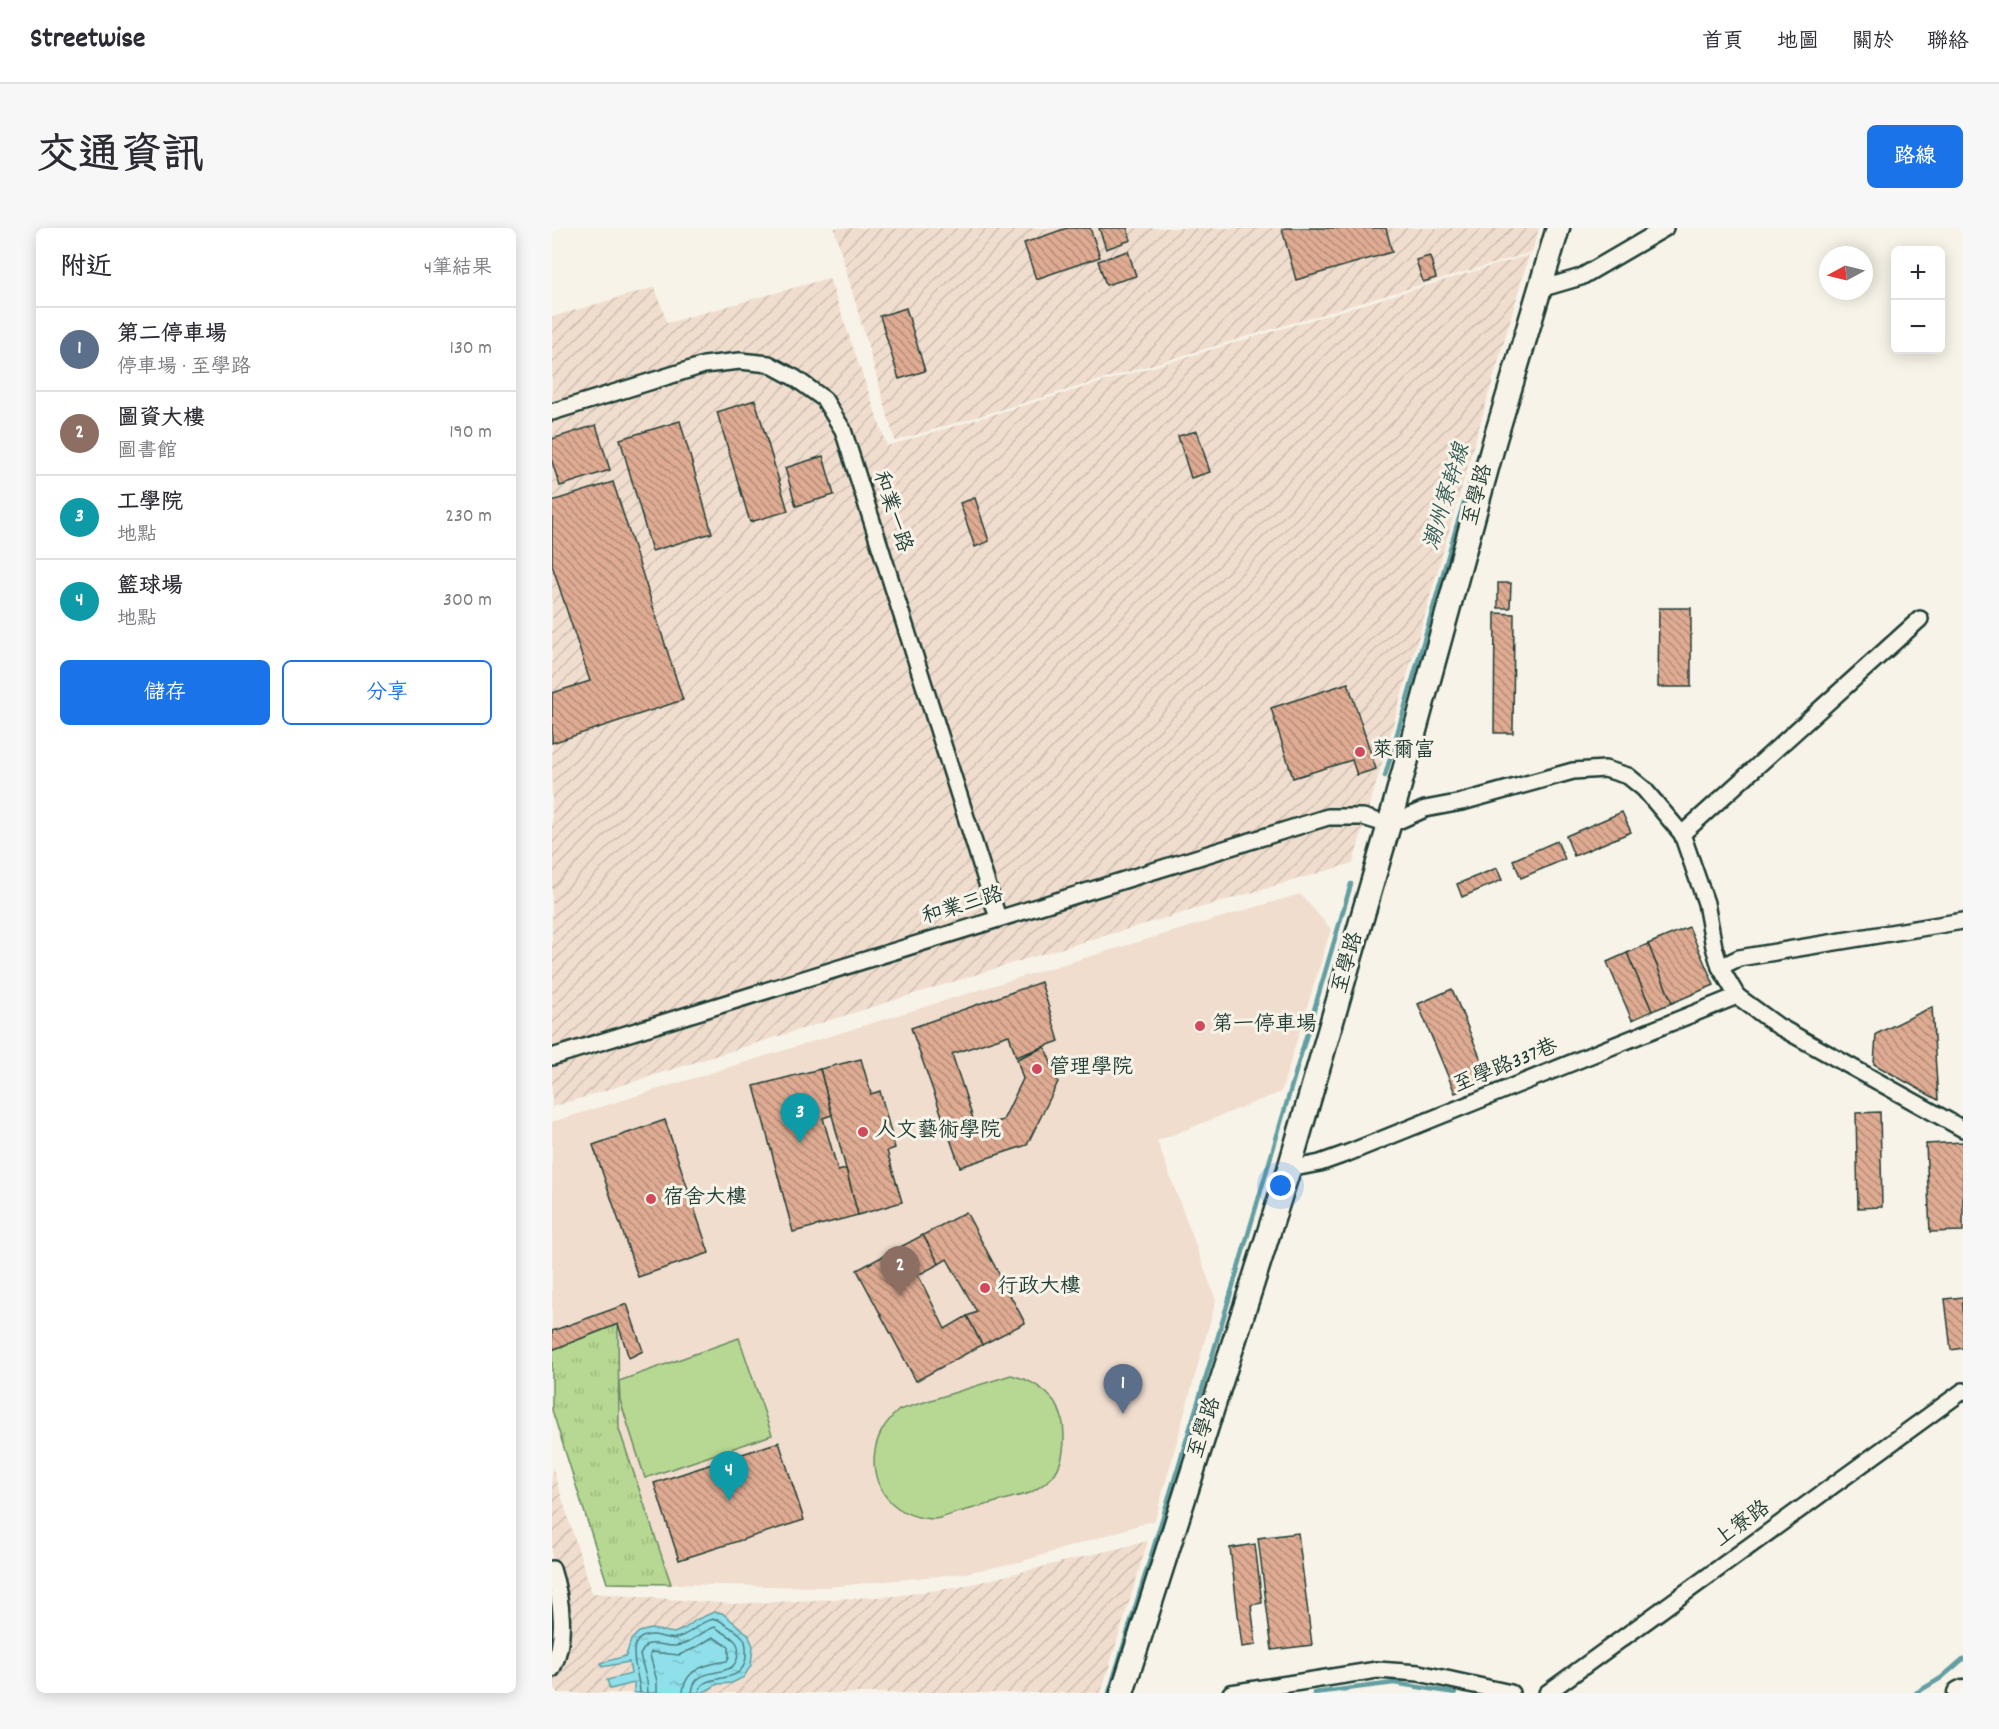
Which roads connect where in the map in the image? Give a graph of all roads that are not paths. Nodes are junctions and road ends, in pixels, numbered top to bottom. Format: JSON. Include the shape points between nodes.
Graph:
{"nodes":[{"id":1,"x":1558,"y":228,"type":"edge"},
{"id":2,"x":1665,"y":228,"type":"edge"},
{"id":3,"x":1540,"y":289,"type":"junction"},
{"id":4,"x":552,"y":412,"type":"edge"},
{"id":5,"x":1920,"y":619,"type":"dead end"},
{"id":6,"x":1389,"y":825,"type":"junction"},
{"id":7,"x":1682,"y":834,"type":"junction"},
{"id":8,"x":998,"y":918,"type":"junction"},
{"id":9,"x":1963,"y":921,"type":"edge"},
{"id":10,"x":1720,"y":967,"type":"junction"},
{"id":11,"x":1737,"y":996,"type":"junction"},
{"id":12,"x":552,"y":1057,"type":"edge"},
{"id":13,"x":1963,"y":1129,"type":"edge"},
{"id":14,"x":1289,"y":1169,"type":"junction"},
{"id":15,"x":1963,"y":1391,"type":"edge"},
{"id":16,"x":552,"y":1569,"type":"edge"},
{"id":17,"x":552,"y":1669,"type":"edge"},
{"id":18,"x":1122,"y":1693,"type":"edge"},
{"id":19,"x":1231,"y":1693,"type":"edge"},
{"id":20,"x":1511,"y":1693,"type":"edge"},
{"id":21,"x":1547,"y":1693,"type":"edge"}],
"edges":[{"from":1,"to":3,"type":"street","name":"至學路"},
{"from":2,"to":3,"type":"street","via":[[1581,278]]},
{"from":3,"to":6,"type":"street","name":"至學路"},
{"from":4,"to":8,"type":"street","name":"和業一路","via":[[704,365],[740,361],[769,364],[824,399],[843,430]]},
{"from":5,"to":7,"type":"street"},
{"from":6,"to":7,"type":"street","via":[[1425,808],[1573,771],[1605,769],[1628,776],[1644,789]]},
{"from":6,"to":8,"type":"street","name":"和業三路","via":[[1363,817],[1328,817]]},
{"from":6,"to":14,"type":"street","name":"至學路"},
{"from":7,"to":10,"type":"street","via":[[1707,903]]},
{"from":8,"to":12,"type":"street","name":"和業三路"},
{"from":9,"to":10,"type":"street","via":[[1739,958]]},
{"from":10,"to":11,"type":"street"},
{"from":11,"to":13,"type":"street","via":[[1778,1026]]},
{"from":11,"to":14,"type":"street","name":"至學路337巷","via":[[1348,1153]]},
{"from":14,"to":18,"type":"street","name":"至學路"},
{"from":15,"to":21,"type":"street","name":"上寮路"},
{"from":16,"to":17,"type":"street","via":[[562,1625]]},
{"from":19,"to":20,"type":"street","via":[[1377,1670],[1419,1673]]}]}
